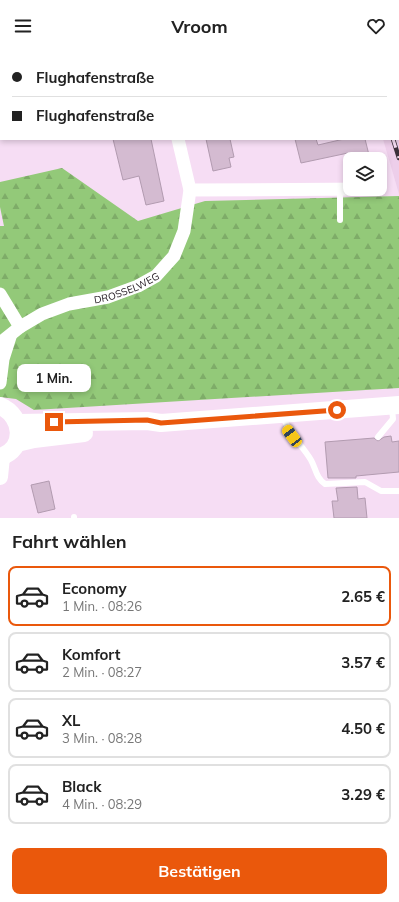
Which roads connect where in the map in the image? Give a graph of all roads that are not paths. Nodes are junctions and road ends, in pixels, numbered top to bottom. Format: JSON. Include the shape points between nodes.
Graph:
{"nodes":[{"id":1,"x":178,"y":140,"type":"edge"},
{"id":2,"x":190,"y":190,"type":"junction"},
{"id":3,"x":340,"y":190,"type":"junction"},
{"id":4,"x":343,"y":190,"type":"edge"},
{"id":5,"x":340,"y":220,"type":"dead end"},
{"id":6,"x":0,"y":294,"type":"edge"},
{"id":7,"x":20,"y":327,"type":"junction"},
{"id":8,"x":5,"y":340,"type":"edge"},
{"id":9,"x":0,"y":383,"type":"edge"},
{"id":10,"x":396,"y":405,"type":"edge"},
{"id":11,"x":0,"y":406,"type":"edge"},
{"id":12,"x":283,"y":415,"type":"junction"},
{"id":13,"x":18,"y":422,"type":"junction"},
{"id":14,"x":161,"y":423,"type":"junction"},
{"id":15,"x":378,"y":437,"type":"dead end"},
{"id":16,"x":17,"y":443,"type":"junction"},
{"id":17,"x":1,"y":457,"type":"edge"},
{"id":18,"x":367,"y":475,"type":"dead end"},
{"id":19,"x":0,"y":477,"type":"edge"},
{"id":20,"x":365,"y":482,"type":"junction"},
{"id":21,"x":399,"y":491,"type":"edge"}],
"edges":[{"from":1,"to":2,"type":"street","name":"DROSSELWEG"},
{"from":2,"to":3,"type":"street"},
{"from":2,"to":7,"type":"street","name":"DROSSELWEG","via":[[184,231],[174,256],[156,276],[108,297],[69,304],[42,314]]},
{"from":3,"to":4,"type":"street"},
{"from":3,"to":5,"type":"lane"},
{"from":6,"to":7,"type":"street"},
{"from":7,"to":8,"type":"street","name":"DROSSELWEG"},
{"from":8,"to":9,"type":"street","name":"DROSSELWEG"},
{"from":10,"to":12,"type":"main road"},
{"from":10,"to":15,"type":"lane","via":[[393,419]]},
{"from":11,"to":13,"type":"main road","via":[[11,413]]},
{"from":12,"to":14,"type":"main road"},
{"from":12,"to":20,"type":"lane","via":[[286,429],[311,460],[320,481],[325,484]]},
{"from":13,"to":14,"type":"main road","via":[[147,420]]},
{"from":13,"to":16,"type":"main road"},
{"from":14,"to":16,"type":"main road","via":[[148,428],[66,434]]},
{"from":16,"to":17,"type":"main road"},
{"from":17,"to":19,"type":"street"},
{"from":18,"to":20,"type":"lane"},
{"from":20,"to":21,"type":"lane","via":[[381,491]]}]}
